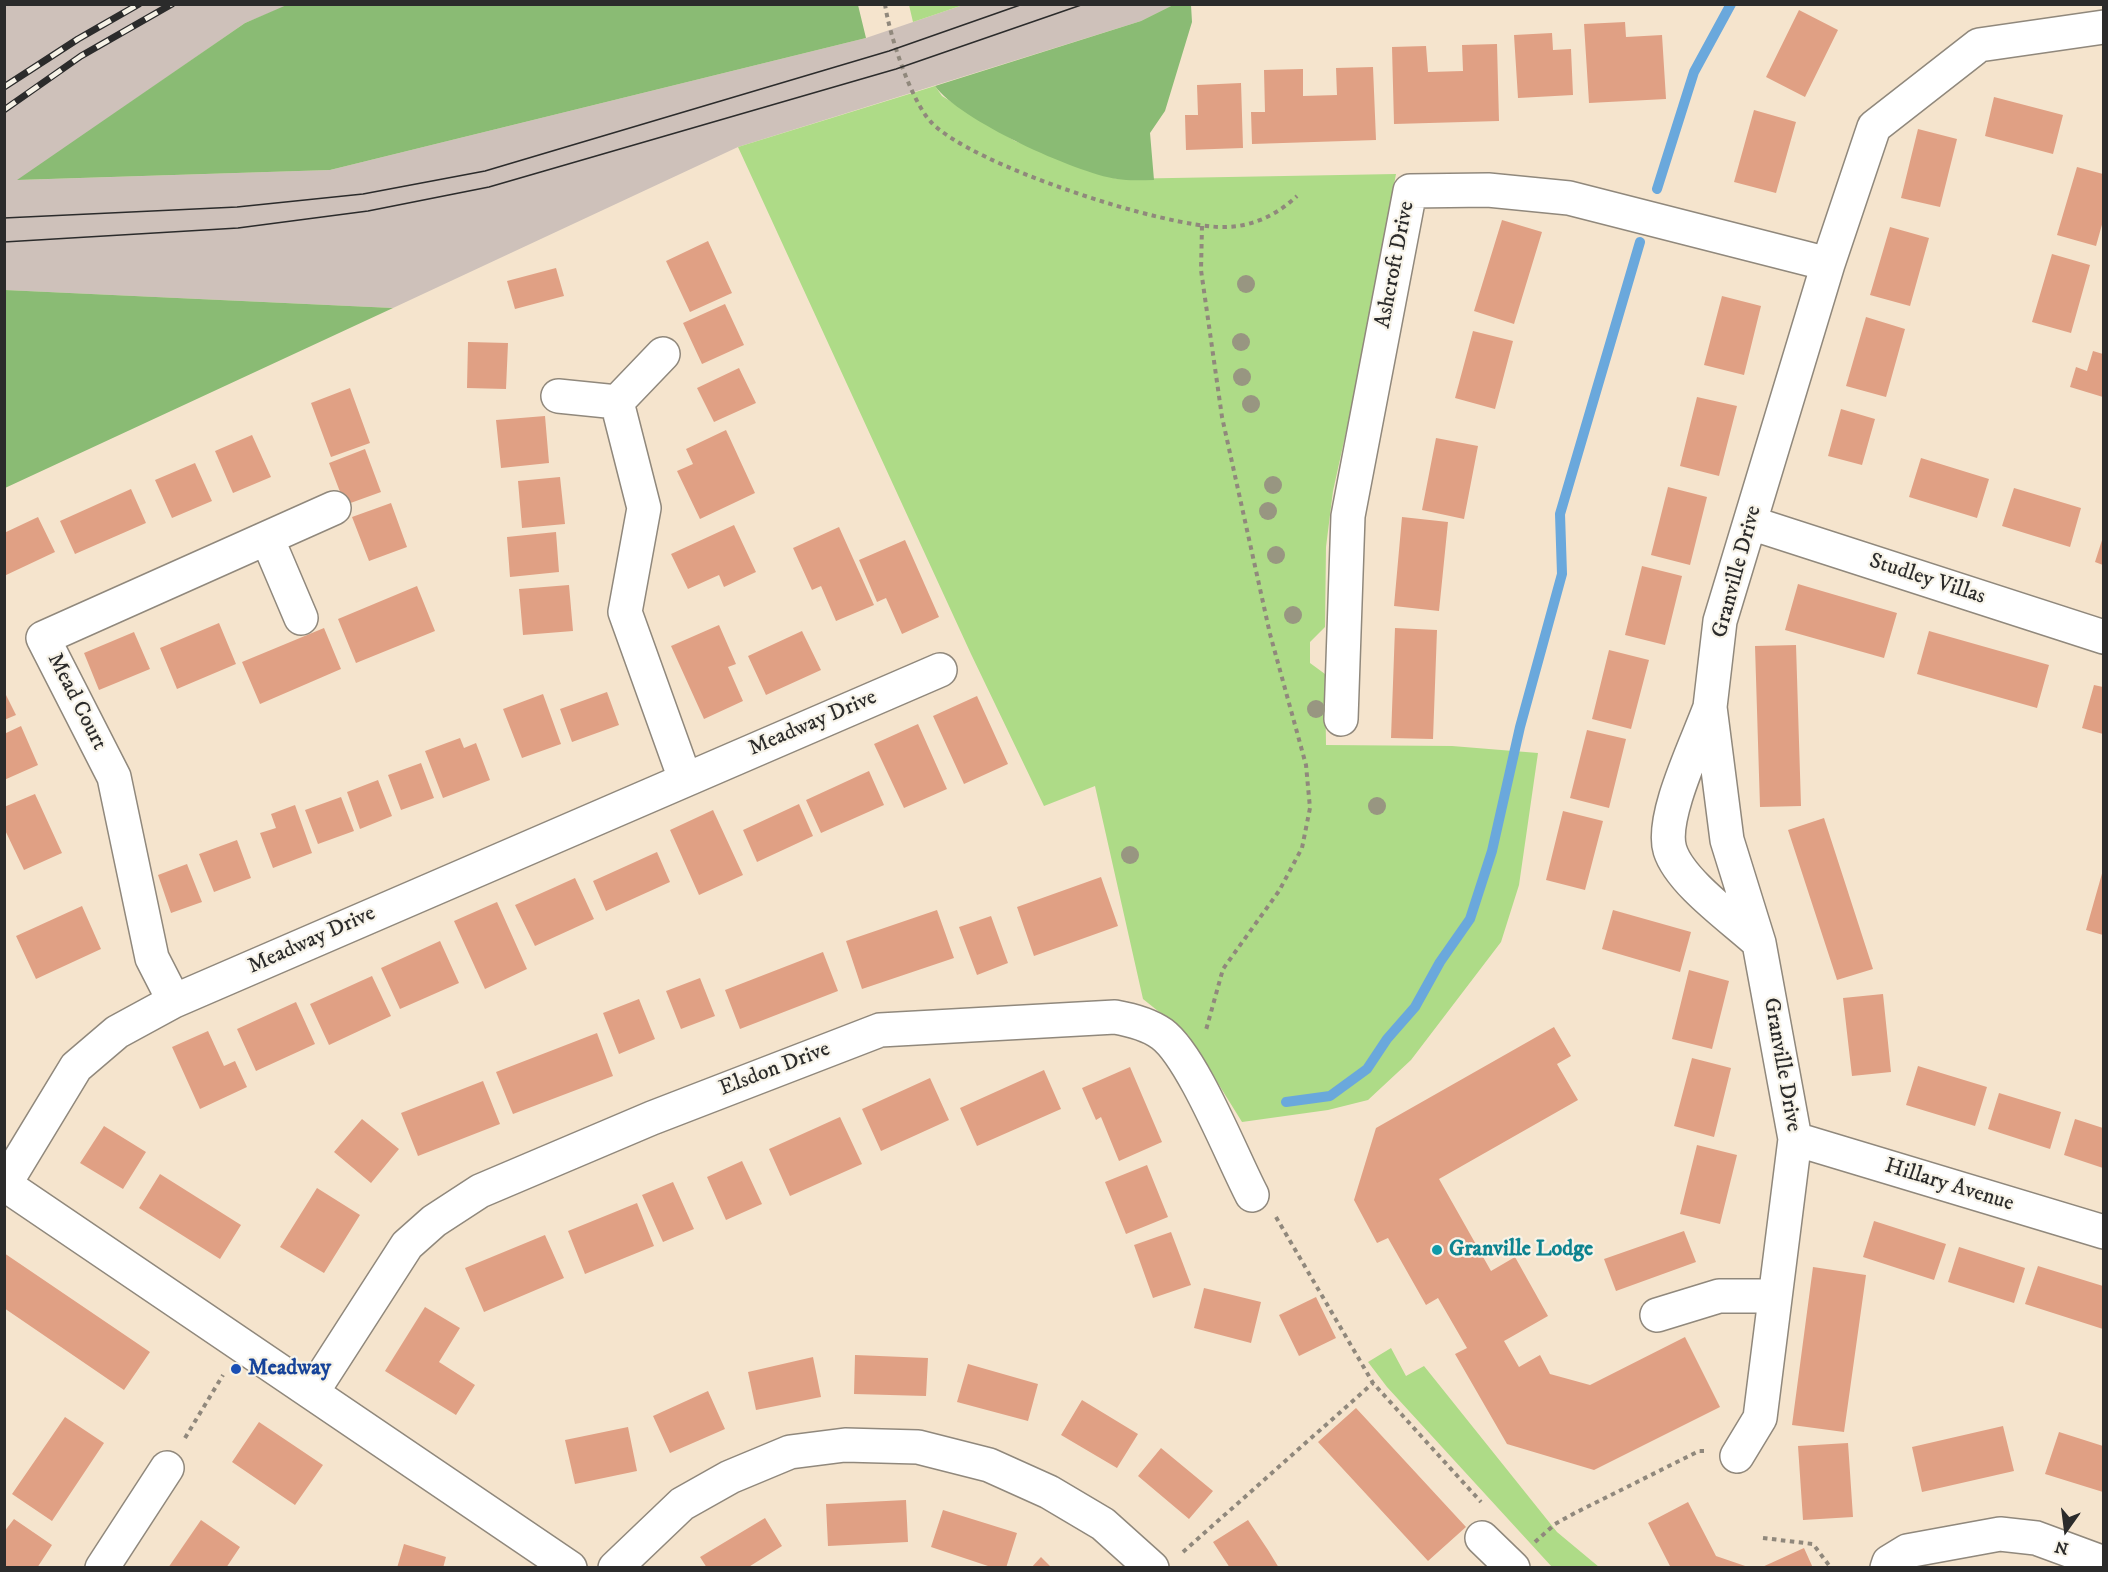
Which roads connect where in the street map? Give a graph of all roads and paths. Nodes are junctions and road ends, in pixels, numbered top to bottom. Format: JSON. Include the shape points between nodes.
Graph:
{"nodes":[{"id":1,"x":885,"y":4,"type":"edge"},
{"id":2,"x":2103,"y":27,"type":"edge"},
{"id":3,"x":1297,"y":196,"type":"dead end"},
{"id":4,"x":1202,"y":226,"type":"junction"},
{"id":5,"x":1828,"y":264,"type":"junction"},
{"id":6,"x":663,"y":354,"type":"dead end"},
{"id":7,"x":558,"y":396,"type":"dead end"},
{"id":8,"x":617,"y":402,"type":"junction"},
{"id":9,"x":334,"y":508,"type":"dead end"},
{"id":10,"x":1750,"y":523,"type":"junction"},
{"id":11,"x":267,"y":538,"type":"junction"},
{"id":12,"x":301,"y":618,"type":"dead end"},
{"id":13,"x":2103,"y":637,"type":"edge"},
{"id":14,"x":940,"y":670,"type":"dead end"},
{"id":15,"x":1710,"y":707,"type":"junction"},
{"id":16,"x":1341,"y":719,"type":"dead end"},
{"id":17,"x":685,"y":779,"type":"junction"},
{"id":18,"x":1760,"y":943,"type":"junction"},
{"id":19,"x":174,"y":1001,"type":"junction"},
{"id":20,"x":1188,"y":1065,"type":"junction"},
{"id":21,"x":1795,"y":1139,"type":"junction"},
{"id":22,"x":5,"y":1184,"type":"edge"},
{"id":23,"x":1252,"y":1195,"type":"joint"},
{"id":24,"x":2103,"y":1232,"type":"edge"},
{"id":25,"x":1775,"y":1296,"type":"junction"},
{"id":26,"x":1657,"y":1315,"type":"dead end"},
{"id":27,"x":242,"y":1343,"type":"junction"},
{"id":28,"x":1374,"y":1383,"type":"junction"},
{"id":29,"x":313,"y":1392,"type":"junction"},
{"id":30,"x":1737,"y":1456,"type":"joint"},
{"id":31,"x":167,"y":1468,"type":"joint"},
{"id":32,"x":1485,"y":1524,"type":"joint"},
{"id":33,"x":1763,"y":1538,"type":"dead end"},
{"id":34,"x":2103,"y":1563,"type":"edge"},
{"id":35,"x":1163,"y":1564,"type":"edge"},
{"id":36,"x":1511,"y":1566,"type":"edge"},
{"id":37,"x":102,"y":1568,"type":"edge"},
{"id":38,"x":570,"y":1568,"type":"edge"},
{"id":39,"x":615,"y":1568,"type":"edge"},
{"id":40,"x":1831,"y":1568,"type":"edge"},
{"id":41,"x":1887,"y":1568,"type":"edge"}],
"edges":[{"from":1,"to":4,"type":"path","via":[[888,26],[918,103],[945,135],[1022,173],[1108,203]]},
{"from":2,"to":5,"type":"street","name":"Granville Drive","via":[[1979,45],[1874,127]]},
{"from":3,"to":4,"type":"path","via":[[1281,211],[1261,220],[1226,227]]},
{"from":4,"to":20,"type":"path","via":[[1201,270],[1222,417],[1270,634],[1306,765],[1310,808],[1302,848],[1279,891],[1223,969],[1204,1037]]},
{"from":5,"to":10,"type":"street","name":"Granville Drive"},
{"from":5,"to":16,"type":"street","name":"Ashcroft Drive","via":[[1569,198],[1488,190],[1410,191],[1348,516],[1330,653]]},
{"from":6,"to":8,"type":"street"},
{"from":7,"to":8,"type":"street"},
{"from":8,"to":17,"type":"street","via":[[644,508],[625,612]]},
{"from":9,"to":11,"type":"street","name":"Mead Court"},
{"from":10,"to":13,"type":"street","name":"Studley Villas"},
{"from":10,"to":15,"type":"street","name":"Granville Drive","via":[[1720,621]]},
{"from":11,"to":12,"type":"street"},
{"from":11,"to":19,"type":"street","name":"Mead Court","via":[[43,638],[114,777],[152,958]]},
{"from":14,"to":17,"type":"street","name":"Meadway Drive"},
{"from":15,"to":18,"type":"street","name":"Granville Drive","via":[[1727,840]]},
{"from":15,"to":18,"type":"street","via":[[1668,819],[1670,850],[1686,876]]},
{"from":17,"to":19,"type":"street","name":"Meadway Drive"},
{"from":18,"to":21,"type":"street","name":"Granville Drive"},
{"from":19,"to":22,"type":"street","name":"Meadway Drive","via":[[117,1032],[76,1067]]},
{"from":20,"to":23,"type":"street","name":"Elsdon Drive"},
{"from":20,"to":29,"type":"street","name":"Elsdon Drive","via":[[1164,1035],[1140,1022],[1115,1017],[880,1030],[652,1118],[480,1191],[434,1221],[407,1245]]},
{"from":21,"to":24,"type":"street","name":"Hillary Avenue"},
{"from":21,"to":25,"type":"street","name":"Granville Drive"},
{"from":22,"to":27,"type":"street"},
{"from":23,"to":28,"type":"path","via":[[1270,1206]]},
{"from":25,"to":26,"type":"street","via":[[1719,1296]]},
{"from":25,"to":30,"type":"street","name":"Granville Drive","via":[[1760,1418]]},
{"from":27,"to":29,"type":"street"},
{"from":27,"to":31,"type":"path"},
{"from":28,"to":32,"type":"path"},
{"from":28,"to":35,"type":"path"},
{"from":29,"to":38,"type":"street"},
{"from":30,"to":36,"type":"path","via":[[1699,1451],[1555,1524]]},
{"from":31,"to":37,"type":"street"},
{"from":32,"to":36,"type":"street"},
{"from":33,"to":40,"type":"path","via":[[1813,1544]]},
{"from":34,"to":41,"type":"street","via":[[2036,1539],[2000,1534],[1907,1551]]},
{"from":35,"to":39,"type":"street","via":[[1049,1492],[989,1465],[918,1447],[845,1445],[790,1452],[730,1477],[682,1504]]}]}
